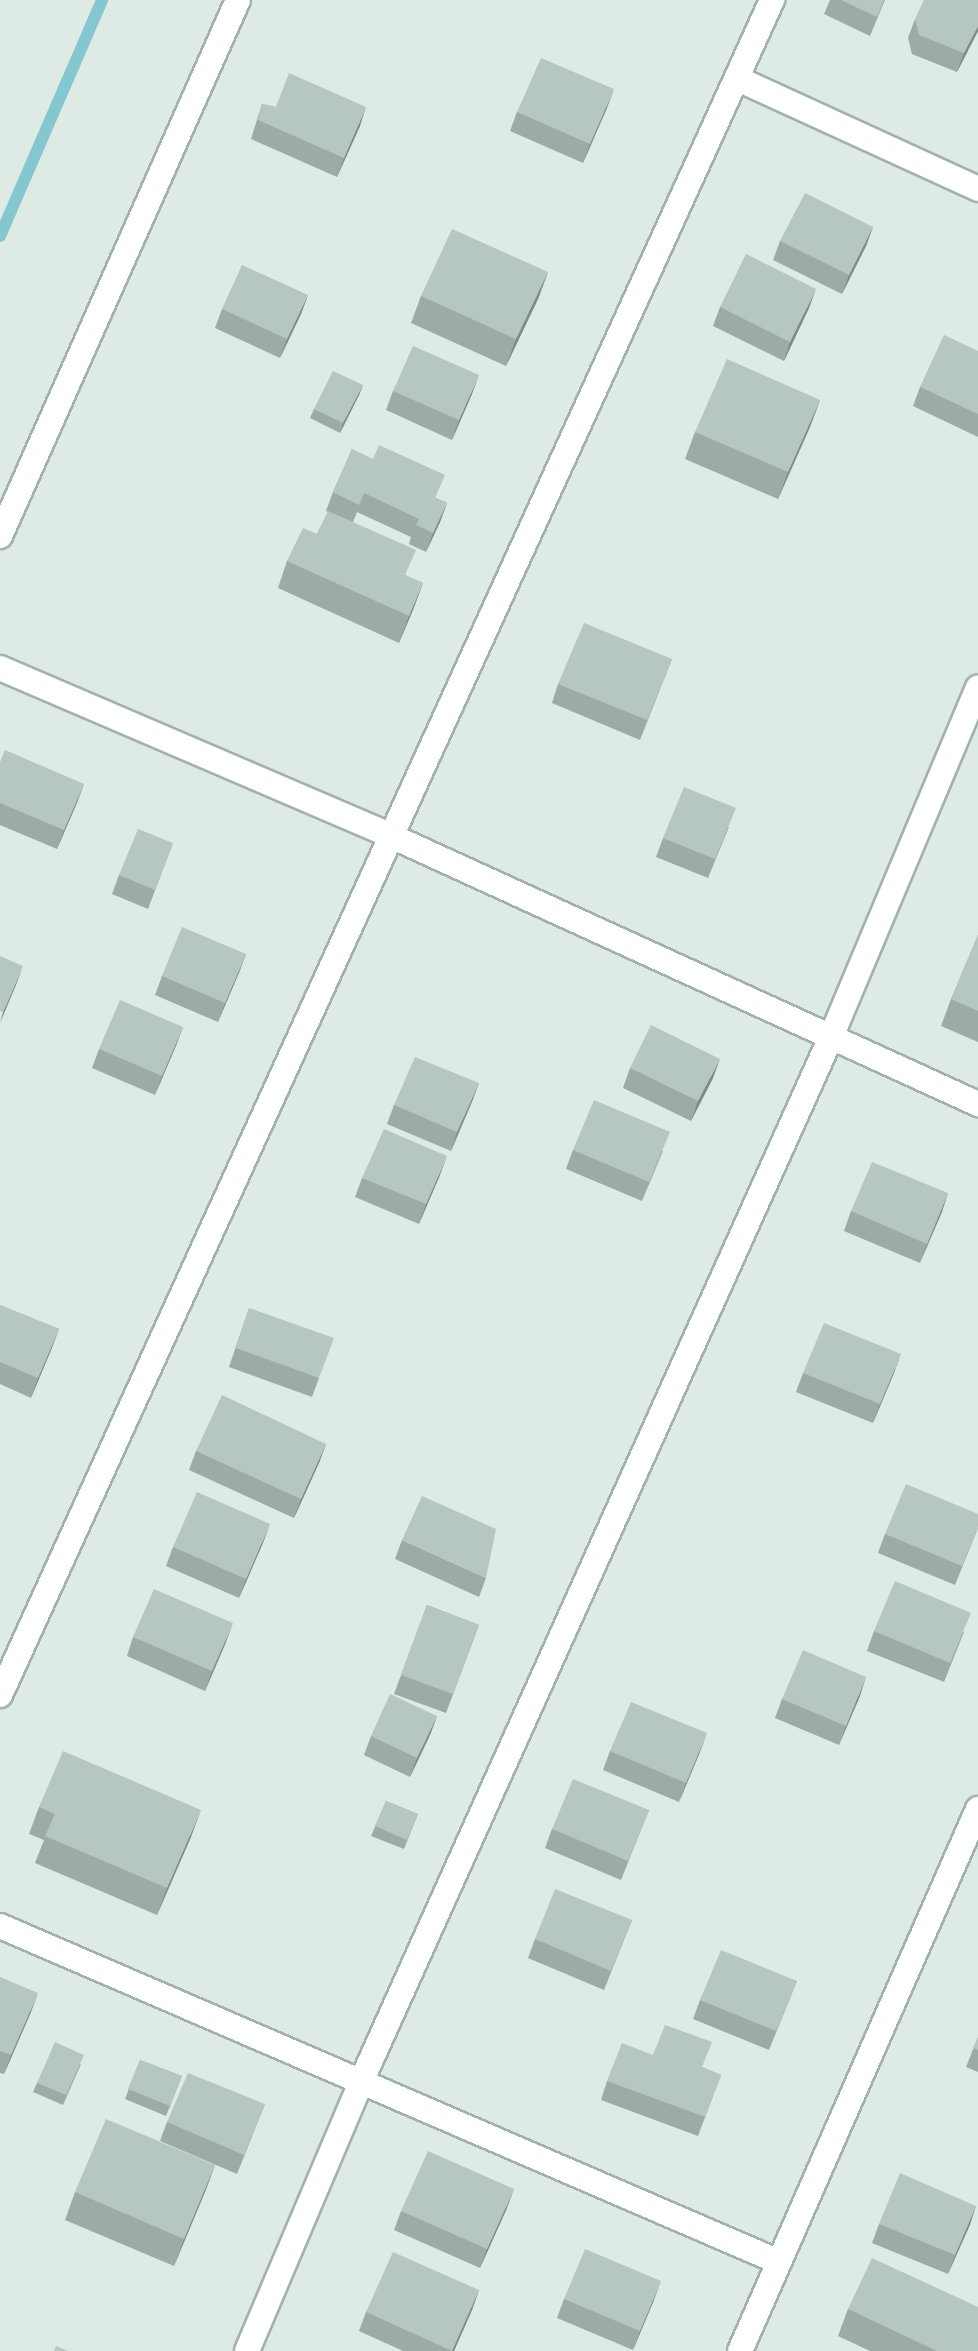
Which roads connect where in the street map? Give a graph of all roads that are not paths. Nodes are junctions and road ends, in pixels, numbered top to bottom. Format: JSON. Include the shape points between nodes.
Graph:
{"nodes":[{"id":1,"x":238,"y":0,"type":"edge"},
{"id":2,"x":772,"y":0,"type":"edge"},
{"id":3,"x":738,"y":79,"type":"junction"},
{"id":4,"x":978,"y":189,"type":"edge"},
{"id":5,"x":0,"y":536,"type":"edge"},
{"id":6,"x":0,"y":668,"type":"edge"},
{"id":7,"x":978,"y":688,"type":"edge"},
{"id":8,"x":389,"y":835,"type":"junction"},
{"id":9,"x":831,"y":1037,"type":"junction"},
{"id":10,"x":978,"y":1104,"type":"edge"},
{"id":11,"x":0,"y":1695,"type":"edge"},
{"id":12,"x":978,"y":1809,"type":"edge"},
{"id":13,"x":0,"y":1926,"type":"edge"},
{"id":14,"x":361,"y":2082,"type":"junction"},
{"id":15,"x":779,"y":2262,"type":"junction"},
{"id":16,"x":247,"y":2351,"type":"edge"},
{"id":17,"x":740,"y":2351,"type":"edge"}],
"edges":[{"from":1,"to":5,"type":"street"},
{"from":2,"to":3,"type":"street"},
{"from":3,"to":4,"type":"street"},
{"from":3,"to":8,"type":"street"},
{"from":6,"to":8,"type":"street"},
{"from":7,"to":9,"type":"street"},
{"from":8,"to":9,"type":"street"},
{"from":8,"to":11,"type":"street"},
{"from":9,"to":10,"type":"street"},
{"from":9,"to":14,"type":"street"},
{"from":12,"to":15,"type":"street"},
{"from":13,"to":14,"type":"street"},
{"from":14,"to":15,"type":"street"},
{"from":14,"to":16,"type":"street"},
{"from":15,"to":17,"type":"street"}]}
